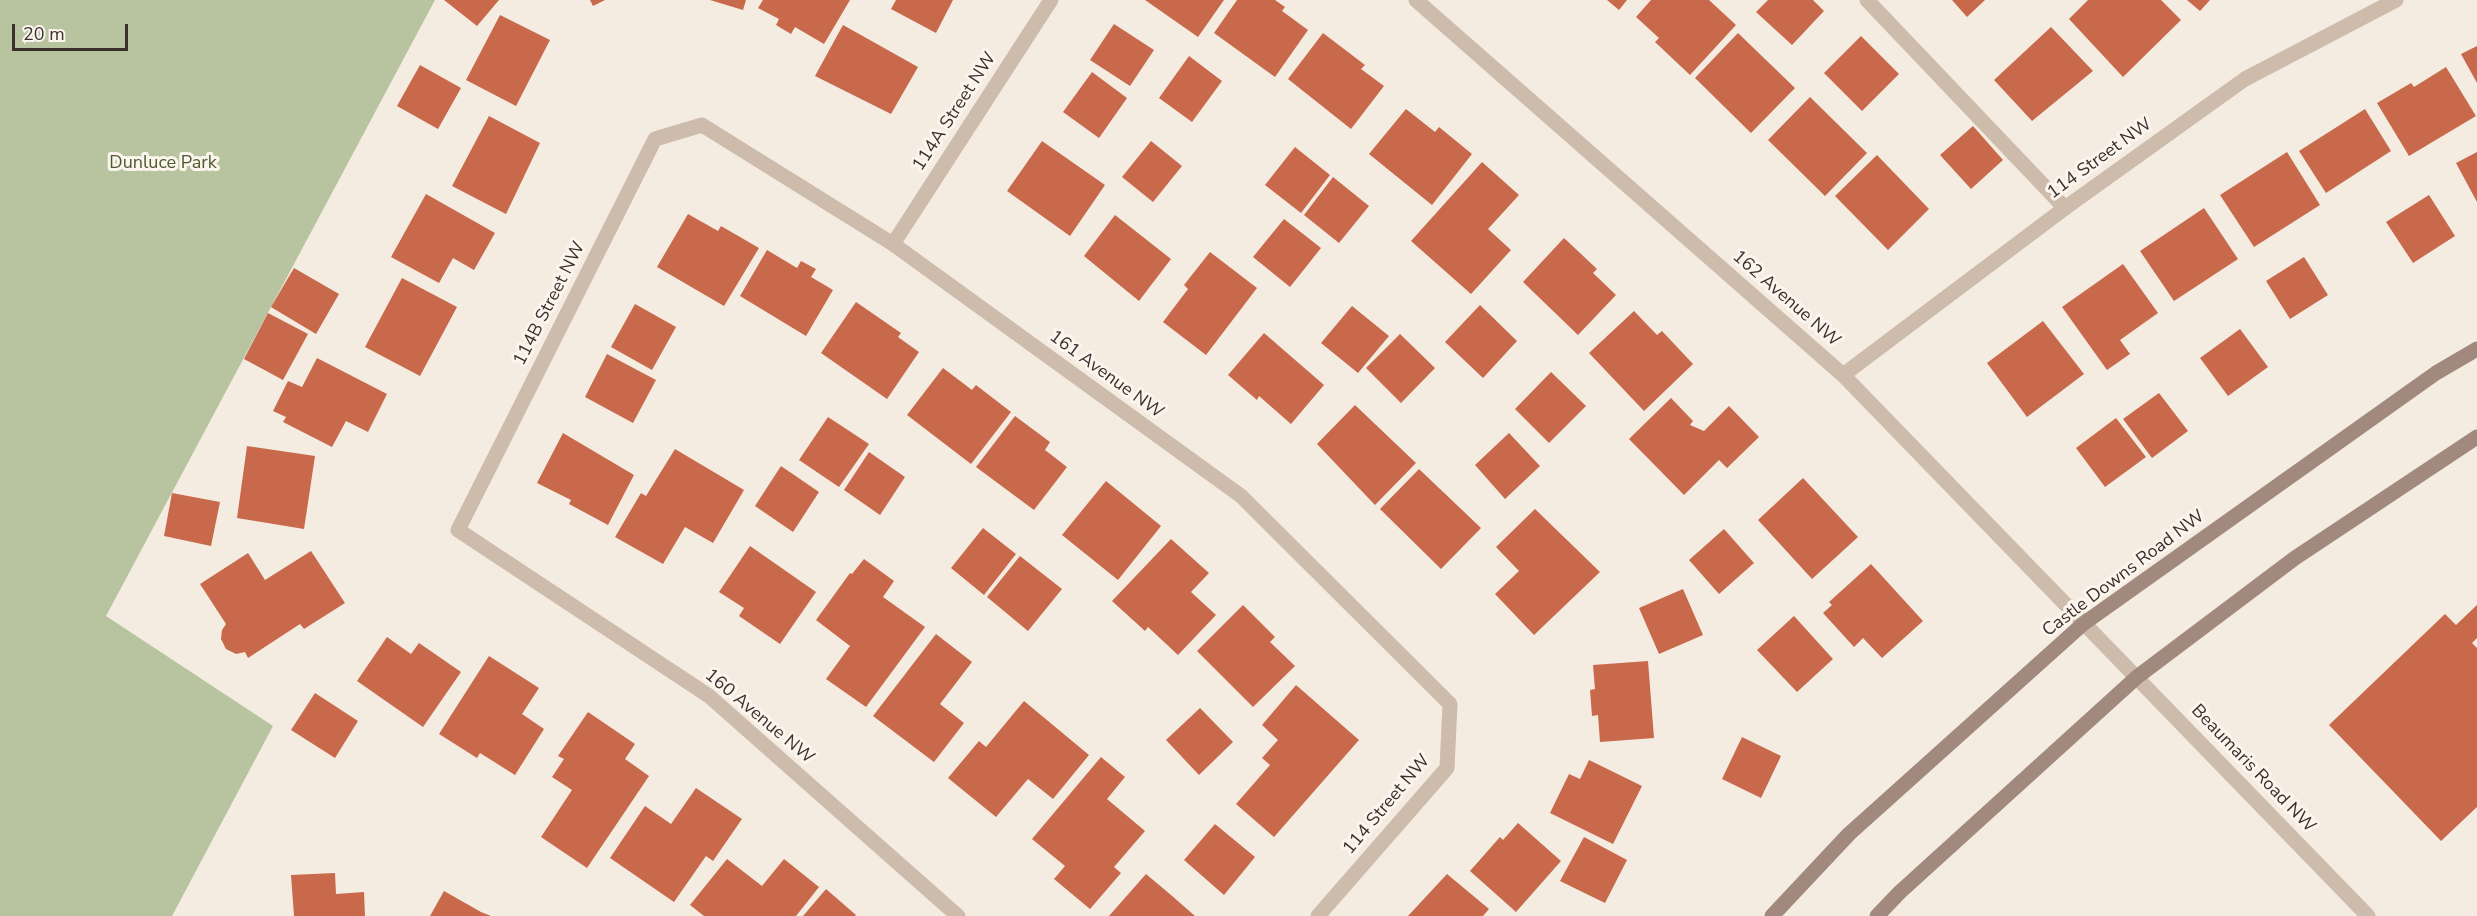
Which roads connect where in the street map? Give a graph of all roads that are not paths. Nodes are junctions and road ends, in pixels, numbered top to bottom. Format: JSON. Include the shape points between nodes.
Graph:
{"nodes":[{"id":1,"x":1051,"y":0,"type":"edge"},
{"id":2,"x":1416,"y":0,"type":"edge"},
{"id":3,"x":1867,"y":0,"type":"edge"},
{"id":4,"x":2396,"y":0,"type":"edge"},
{"id":5,"x":702,"y":125,"type":"joint"},
{"id":6,"x":2065,"y":208,"type":"junction"},
{"id":7,"x":893,"y":244,"type":"junction"},
{"id":8,"x":2477,"y":349,"type":"edge"},
{"id":9,"x":1843,"y":375,"type":"junction"},
{"id":10,"x":2477,"y":437,"type":"edge"},
{"id":11,"x":458,"y":530,"type":"joint"},
{"id":12,"x":2083,"y":624,"type":"junction"},
{"id":13,"x":2108,"y":650,"type":"joint"},
{"id":14,"x":2136,"y":677,"type":"junction"},
{"id":15,"x":1450,"y":704,"type":"joint"},
{"id":16,"x":958,"y":916,"type":"edge"},
{"id":17,"x":1318,"y":916,"type":"edge"},
{"id":18,"x":1772,"y":916,"type":"edge"},
{"id":19,"x":1877,"y":916,"type":"edge"},
{"id":20,"x":2368,"y":916,"type":"edge"}],
"edges":[{"from":1,"to":7,"type":"street","name":"114A Street NW"},
{"from":2,"to":9,"type":"street","name":"162 Avenue NW"},
{"from":3,"to":6,"type":"street"},
{"from":4,"to":6,"type":"street","name":"114 Street NW","via":[[2245,79]]},
{"from":5,"to":7,"type":"street","name":"161 Avenue NW"},
{"from":5,"to":11,"type":"street","name":"114B Street NW","via":[[655,139]]},
{"from":6,"to":9,"type":"street","name":"114 Street NW"},
{"from":7,"to":15,"type":"street","name":"161 Avenue NW","via":[[1241,496]]},
{"from":8,"to":12,"type":"main road","name":"Castle Downs Road NW","via":[[2416,387]]},
{"from":9,"to":12,"type":"street","name":"162 Avenue NW"},
{"from":10,"to":14,"type":"main road","via":[[2295,558]]},
{"from":11,"to":16,"type":"street","name":"160 Avenue NW","via":[[708,696]]},
{"from":12,"to":13,"type":"street","name":"162 Avenue NW"},
{"from":12,"to":18,"type":"main road","name":"Castle Downs Road NW","via":[[1849,834]]},
{"from":13,"to":14,"type":"street","name":"Beaumaris Road NW"},
{"from":14,"to":19,"type":"main road"},
{"from":14,"to":20,"type":"street","name":"Beaumaris Road NW"},
{"from":15,"to":17,"type":"street","name":"114 Street NW","via":[[1447,768]]}]}
